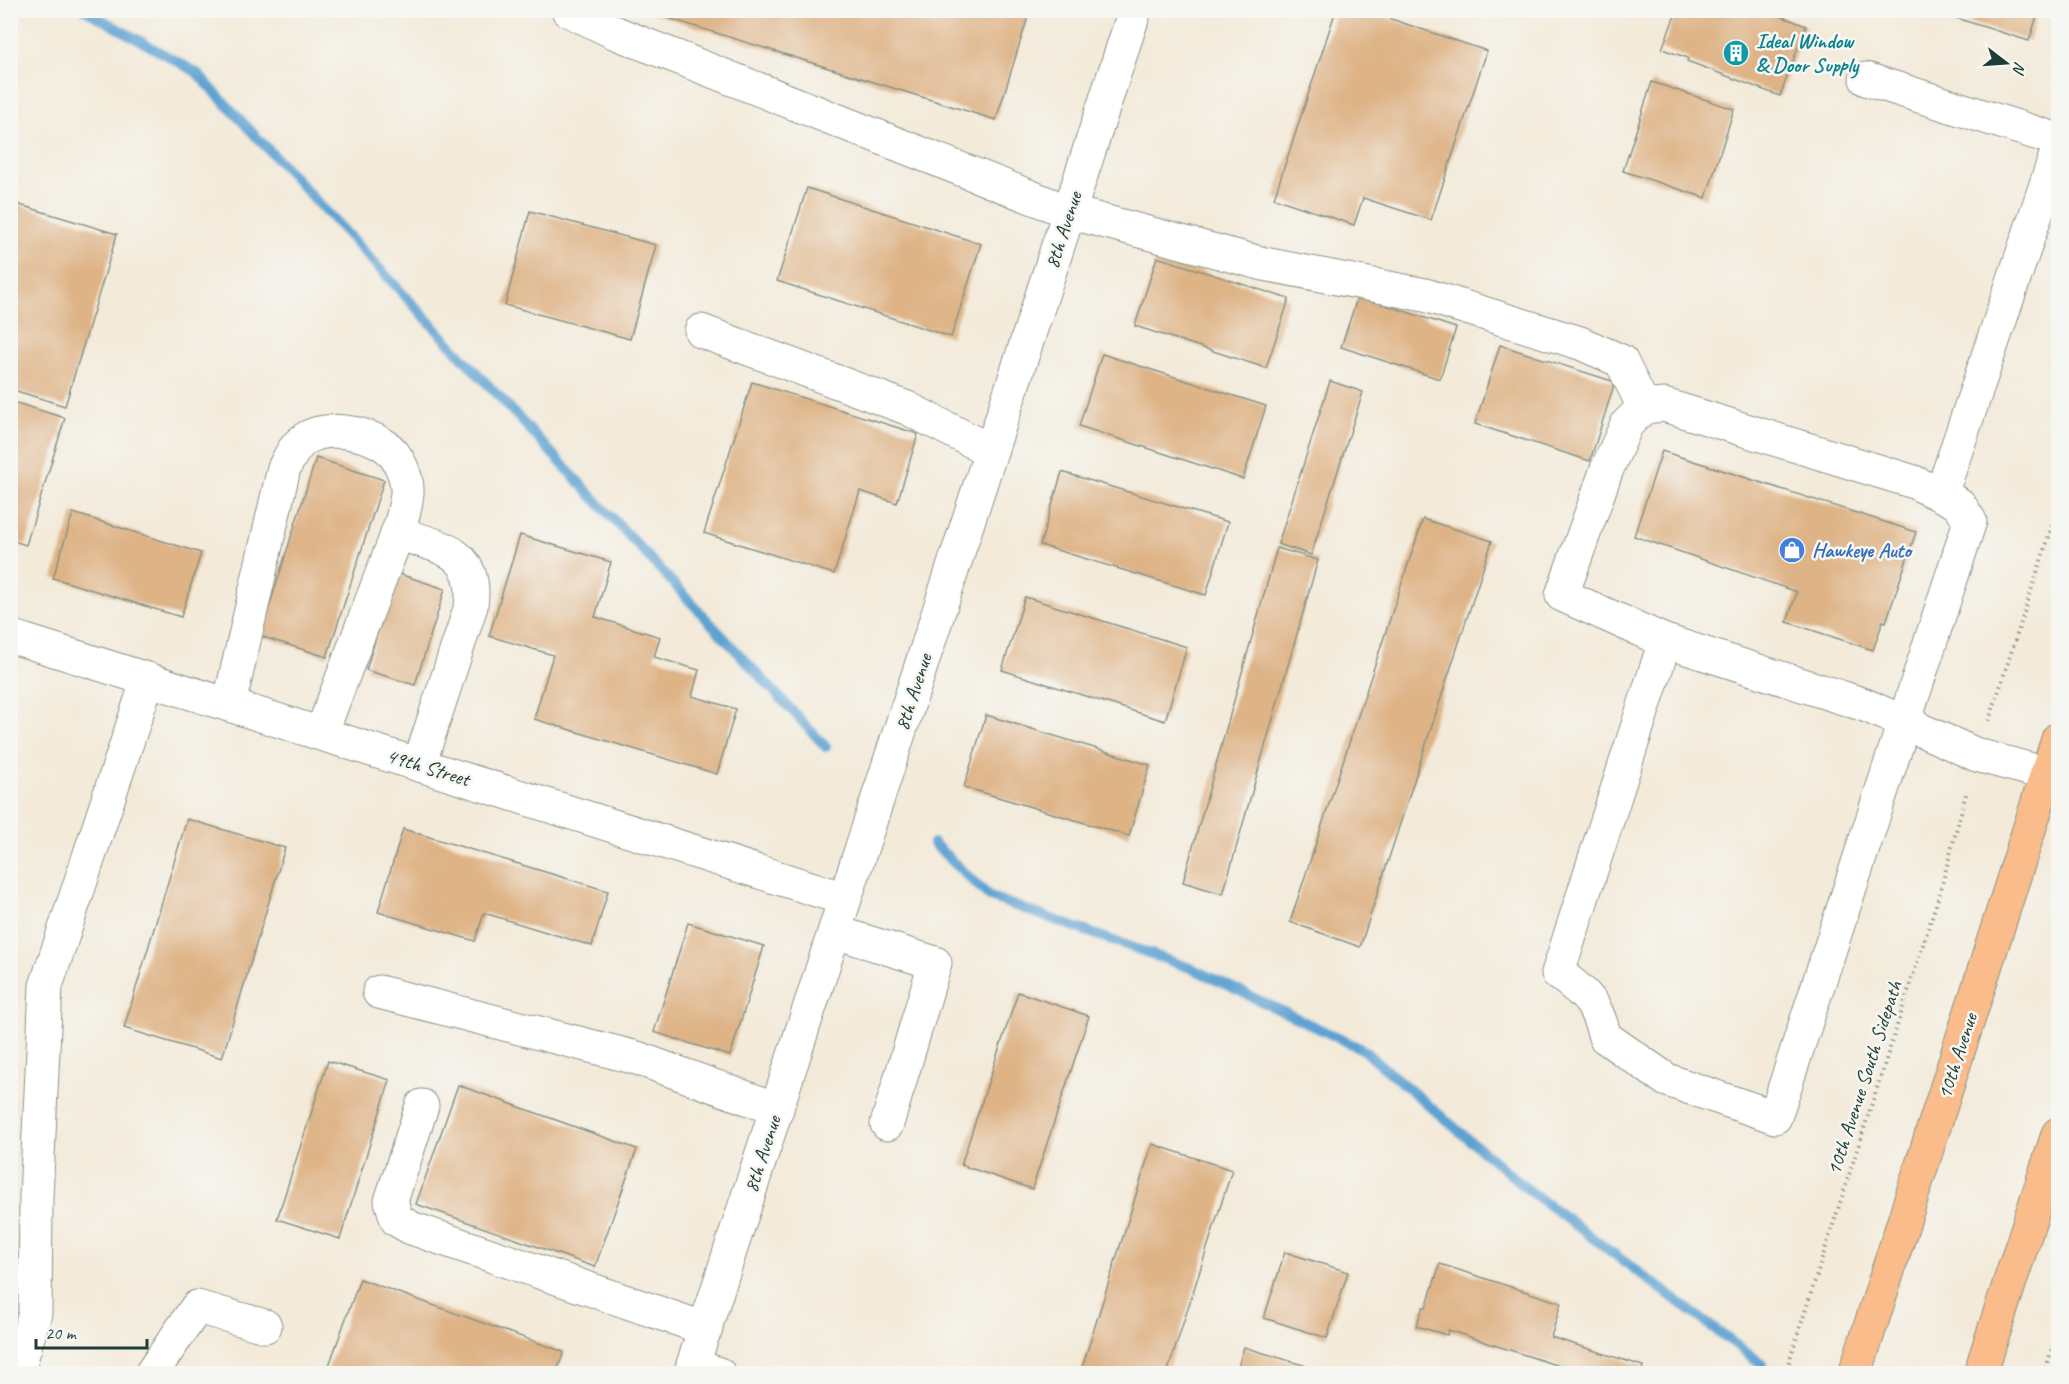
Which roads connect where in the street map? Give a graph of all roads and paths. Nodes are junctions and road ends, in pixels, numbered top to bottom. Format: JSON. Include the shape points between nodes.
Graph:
{"nodes":[{"id":1,"x":568,"y":10,"type":"edge"},
{"id":2,"x":1135,"y":10,"type":"edge"},
{"id":3,"x":1866,"y":79,"type":"dead end"},
{"id":4,"x":2058,"y":140,"type":"edge"},
{"id":5,"x":2058,"y":148,"type":"edge"},
{"id":6,"x":1069,"y":212,"type":"junction"},
{"id":7,"x":701,"y":331,"type":"dead end"},
{"id":8,"x":1644,"y":407,"type":"junction"},
{"id":9,"x":991,"y":451,"type":"junction"},
{"id":10,"x":1941,"y":495,"type":"junction"},
{"id":11,"x":2058,"y":508,"type":"edge"},
{"id":12,"x":397,"y":533,"type":"junction"},
{"id":13,"x":10,"y":636,"type":"edge"},
{"id":14,"x":1665,"y":641,"type":"junction"},
{"id":15,"x":148,"y":680,"type":"junction"},
{"id":16,"x":229,"y":705,"type":"junction"},
{"id":17,"x":1905,"y":723,"type":"junction"},
{"id":18,"x":1987,"y":727,"type":"dead end"},
{"id":19,"x":321,"y":734,"type":"junction"},
{"id":20,"x":2058,"y":739,"type":"edge"},
{"id":21,"x":419,"y":765,"type":"junction"},
{"id":22,"x":2047,"y":774,"type":"junction"},
{"id":23,"x":1967,"y":790,"type":"dead end"},
{"id":24,"x":845,"y":899,"type":"junction"},
{"id":25,"x":835,"y":932,"type":"junction"},
{"id":26,"x":379,"y":992,"type":"dead end"},
{"id":27,"x":423,"y":1106,"type":"dead end"},
{"id":28,"x":777,"y":1109,"type":"junction"},
{"id":29,"x":886,"y":1124,"type":"dead end"},
{"id":30,"x":2058,"y":1134,"type":"edge"},
{"id":31,"x":265,"y":1326,"type":"dead end"},
{"id":32,"x":706,"y":1329,"type":"junction"},
{"id":33,"x":2058,"y":1331,"type":"edge"},
{"id":34,"x":701,"y":1371,"type":"edge"},
{"id":35,"x":16,"y":1374,"type":"edge"},
{"id":36,"x":151,"y":1374,"type":"edge"},
{"id":37,"x":1785,"y":1374,"type":"edge"},
{"id":38,"x":1855,"y":1374,"type":"edge"},
{"id":39,"x":1980,"y":1374,"type":"edge"},
{"id":40,"x":2044,"y":1374,"type":"edge"}],
"edges":[{"from":1,"to":6,"type":"street","via":[[649,46]]},
{"from":2,"to":6,"type":"street","name":"8th Avenue"},
{"from":3,"to":4,"type":"street"},
{"from":5,"to":10,"type":"street"},
{"from":6,"to":8,"type":"street","via":[[1264,264],[1425,295],[1580,343],[1621,361]]},
{"from":6,"to":9,"type":"street","name":"8th Avenue"},
{"from":7,"to":9,"type":"street","via":[[908,408]]},
{"from":8,"to":10,"type":"street","via":[[1664,405],[1914,482]]},
{"from":8,"to":14,"type":"street","via":[[1627,424],[1607,469],[1562,595]]},
{"from":9,"to":24,"type":"street","name":"8th Avenue"},
{"from":10,"to":17,"type":"street","via":[[1959,504],[1970,521]]},
{"from":11,"to":18,"type":"path"},
{"from":12,"to":16,"type":"street","via":[[407,492],[398,460],[386,446],[350,432],[322,432],[306,438],[293,450],[284,468]]},
{"from":12,"to":19,"type":"street"},
{"from":12,"to":21,"type":"street","via":[[459,557],[470,572],[474,589]]},
{"from":13,"to":15,"type":"street","name":"49th Street"},
{"from":14,"to":17,"type":"street","via":[[1865,705]]},
{"from":14,"to":17,"type":"street","via":[[1558,974],[1586,994],[1599,1014],[1605,1037],[1667,1080],[1775,1116]]},
{"from":15,"to":16,"type":"street","name":"49th Street"},
{"from":15,"to":35,"type":"street","via":[[46,986],[35,1313]]},
{"from":16,"to":19,"type":"street","name":"49th Street"},
{"from":17,"to":22,"type":"street","via":[[1977,755]]},
{"from":19,"to":21,"type":"street","name":"49th Street"},
{"from":20,"to":22,"type":"main road","name":"10th Avenue"},
{"from":21,"to":24,"type":"street","name":"49th Street"},
{"from":22,"to":38,"type":"main road","name":"10th Avenue"},
{"from":23,"to":37,"type":"path","name":"10th Avenue South Sidepath","via":[[1940,892]]},
{"from":24,"to":25,"type":"street","name":"8th Avenue"},
{"from":25,"to":28,"type":"street","name":"8th Avenue"},
{"from":25,"to":29,"type":"street","via":[[935,963]]},
{"from":26,"to":28,"type":"street","via":[[637,1058]]},
{"from":27,"to":32,"type":"street","via":[[391,1201],[396,1220]]},
{"from":28,"to":32,"type":"street","name":"8th Avenue"},
{"from":30,"to":39,"type":"main road"},
{"from":31,"to":36,"type":"street","via":[[197,1307]]},
{"from":32,"to":34,"type":"street","name":"8th Avenue"},
{"from":33,"to":40,"type":"path"}]}
